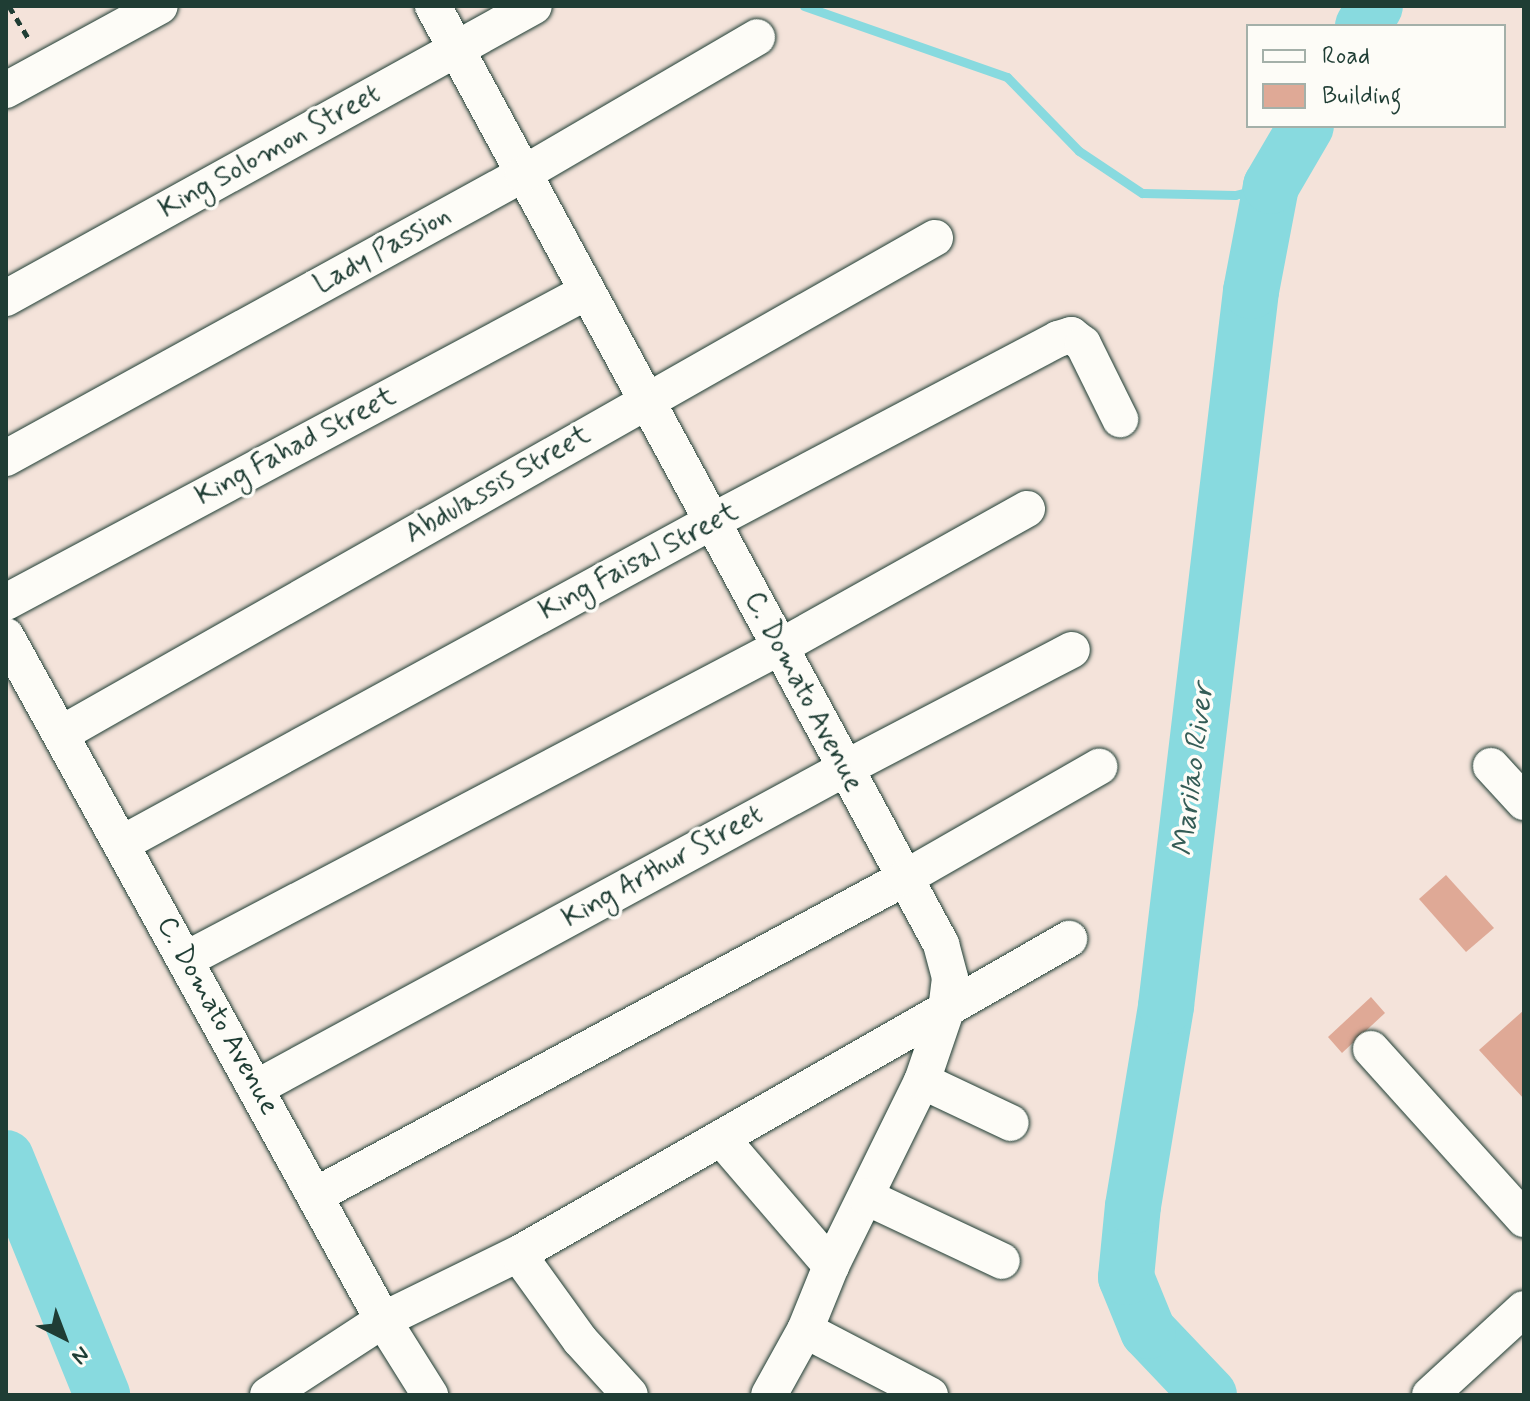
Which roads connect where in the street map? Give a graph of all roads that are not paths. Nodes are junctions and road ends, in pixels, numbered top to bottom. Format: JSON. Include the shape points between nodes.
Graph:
{"nodes":[{"id":1,"x":160,"y":6,"type":"edge"},
{"id":2,"x":433,"y":6,"type":"edge"},
{"id":3,"x":534,"y":6,"type":"edge"},
{"id":4,"x":757,"y":37,"type":"dead end"},
{"id":5,"x":457,"y":48,"type":"junction"},
{"id":6,"x":6,"y":90,"type":"edge"},
{"id":7,"x":523,"y":174,"type":"junction"},
{"id":8,"x":935,"y":238,"type":"dead end"},
{"id":9,"x":586,"y":292,"type":"junction"},
{"id":10,"x":6,"y":298,"type":"edge"},
{"id":11,"x":647,"y":401,"type":"junction"},
{"id":12,"x":1120,"y":419,"type":"dead end"},
{"id":13,"x":6,"y":458,"type":"edge"},
{"id":14,"x":1027,"y":509,"type":"dead end"},
{"id":15,"x":711,"y":522,"type":"junction"},
{"id":16,"x":6,"y":602,"type":"edge"},
{"id":17,"x":6,"y":636,"type":"edge"},
{"id":18,"x":780,"y":647,"type":"junction"},
{"id":19,"x":1072,"y":650,"type":"dead end"},
{"id":20,"x":61,"y":734,"type":"junction"},
{"id":21,"x":1491,"y":766,"type":"dead end"},
{"id":22,"x":1099,"y":767,"type":"dead end"},
{"id":23,"x":844,"y":769,"type":"junction"},
{"id":24,"x":1524,"y":802,"type":"edge"},
{"id":25,"x":123,"y":843,"type":"junction"},
{"id":26,"x":905,"y":878,"type":"junction"},
{"id":27,"x":1069,"y":939,"type":"dead end"},
{"id":28,"x":185,"y":960,"type":"junction"},
{"id":29,"x":946,"y":1011,"type":"junction"},
{"id":30,"x":1371,"y":1049,"type":"dead end"},
{"id":31,"x":922,"y":1081,"type":"junction"},
{"id":32,"x":256,"y":1088,"type":"junction"},
{"id":33,"x":1011,"y":1123,"type":"dead end"},
{"id":34,"x":721,"y":1138,"type":"junction"},
{"id":35,"x":316,"y":1195,"type":"junction"},
{"id":36,"x":866,"y":1197,"type":"junction"},
{"id":37,"x":1524,"y":1219,"type":"edge"},
{"id":38,"x":518,"y":1254,"type":"junction"},
{"id":39,"x":1002,"y":1261,"type":"dead end"},
{"id":40,"x":831,"y":1266,"type":"junction"},
{"id":41,"x":1524,"y":1309,"type":"edge"},
{"id":42,"x":383,"y":1320,"type":"junction"},
{"id":43,"x":805,"y":1330,"type":"junction"},
{"id":44,"x":268,"y":1395,"type":"edge"},
{"id":45,"x":430,"y":1395,"type":"edge"},
{"id":46,"x":630,"y":1395,"type":"edge"},
{"id":47,"x":769,"y":1395,"type":"edge"},
{"id":48,"x":930,"y":1395,"type":"edge"},
{"id":49,"x":1430,"y":1395,"type":"edge"}],
"edges":[{"from":1,"to":6,"type":"street"},
{"from":2,"to":5,"type":"street","name":"C. Domato Avenue"},
{"from":3,"to":5,"type":"street","name":"King Solomon Street"},
{"from":4,"to":7,"type":"street","name":"Lady Passion"},
{"from":5,"to":7,"type":"street","name":"C. Domato Avenue"},
{"from":5,"to":10,"type":"street","name":"King Solomon Street"},
{"from":7,"to":9,"type":"street","name":"C. Domato Avenue"},
{"from":7,"to":13,"type":"street","name":"Lady Passion"},
{"from":8,"to":11,"type":"street","name":"Abdulassis Street"},
{"from":9,"to":11,"type":"street","name":"C. Domato Avenue"},
{"from":9,"to":16,"type":"street","name":"King Fahad Street"},
{"from":11,"to":15,"type":"street","name":"C. Domato Avenue"},
{"from":11,"to":20,"type":"street","name":"Abdulassis Street"},
{"from":12,"to":15,"type":"street","name":"King Faisal Street","via":[[1083,344],[1071,335]]},
{"from":14,"to":18,"type":"street"},
{"from":15,"to":18,"type":"street","name":"C. Domato Avenue"},
{"from":15,"to":25,"type":"street","name":"King Faisal Street"},
{"from":17,"to":20,"type":"street","name":"C. Domato Avenue"},
{"from":18,"to":23,"type":"street","name":"C. Domato Avenue"},
{"from":18,"to":28,"type":"street"},
{"from":19,"to":23,"type":"street","name":"King Arthur Street"},
{"from":20,"to":25,"type":"street","name":"C. Domato Avenue"},
{"from":21,"to":24,"type":"street"},
{"from":22,"to":26,"type":"street"},
{"from":23,"to":26,"type":"street","name":"C. Domato Avenue"},
{"from":23,"to":32,"type":"street","name":"King Arthur Street"},
{"from":25,"to":28,"type":"street","name":"C. Domato Avenue"},
{"from":26,"to":29,"type":"street","name":"C. Domato Avenue","via":[[941,944],[950,978]]},
{"from":26,"to":35,"type":"street"},
{"from":27,"to":29,"type":"street"},
{"from":28,"to":32,"type":"street","name":"C. Domato Avenue"},
{"from":29,"to":31,"type":"street","name":"C. Domato Avenue"},
{"from":29,"to":34,"type":"street"},
{"from":30,"to":37,"type":"street"},
{"from":31,"to":33,"type":"street"},
{"from":31,"to":36,"type":"street","name":"C. Domato Avenue"},
{"from":32,"to":35,"type":"street","name":"C. Domato Avenue"},
{"from":34,"to":38,"type":"street"},
{"from":34,"to":40,"type":"street"},
{"from":35,"to":42,"type":"street","name":"C. Domato Avenue"},
{"from":36,"to":39,"type":"street"},
{"from":36,"to":40,"type":"street","name":"C. Domato Avenue"},
{"from":38,"to":42,"type":"street"},
{"from":38,"to":46,"type":"street","via":[[580,1340]]},
{"from":40,"to":43,"type":"street","name":"C. Domato Avenue"},
{"from":41,"to":49,"type":"street"},
{"from":42,"to":44,"type":"street"},
{"from":42,"to":45,"type":"street","name":"C. Domato Avenue"},
{"from":43,"to":47,"type":"street","name":"C. Domato Avenue"},
{"from":43,"to":48,"type":"street"}]}
